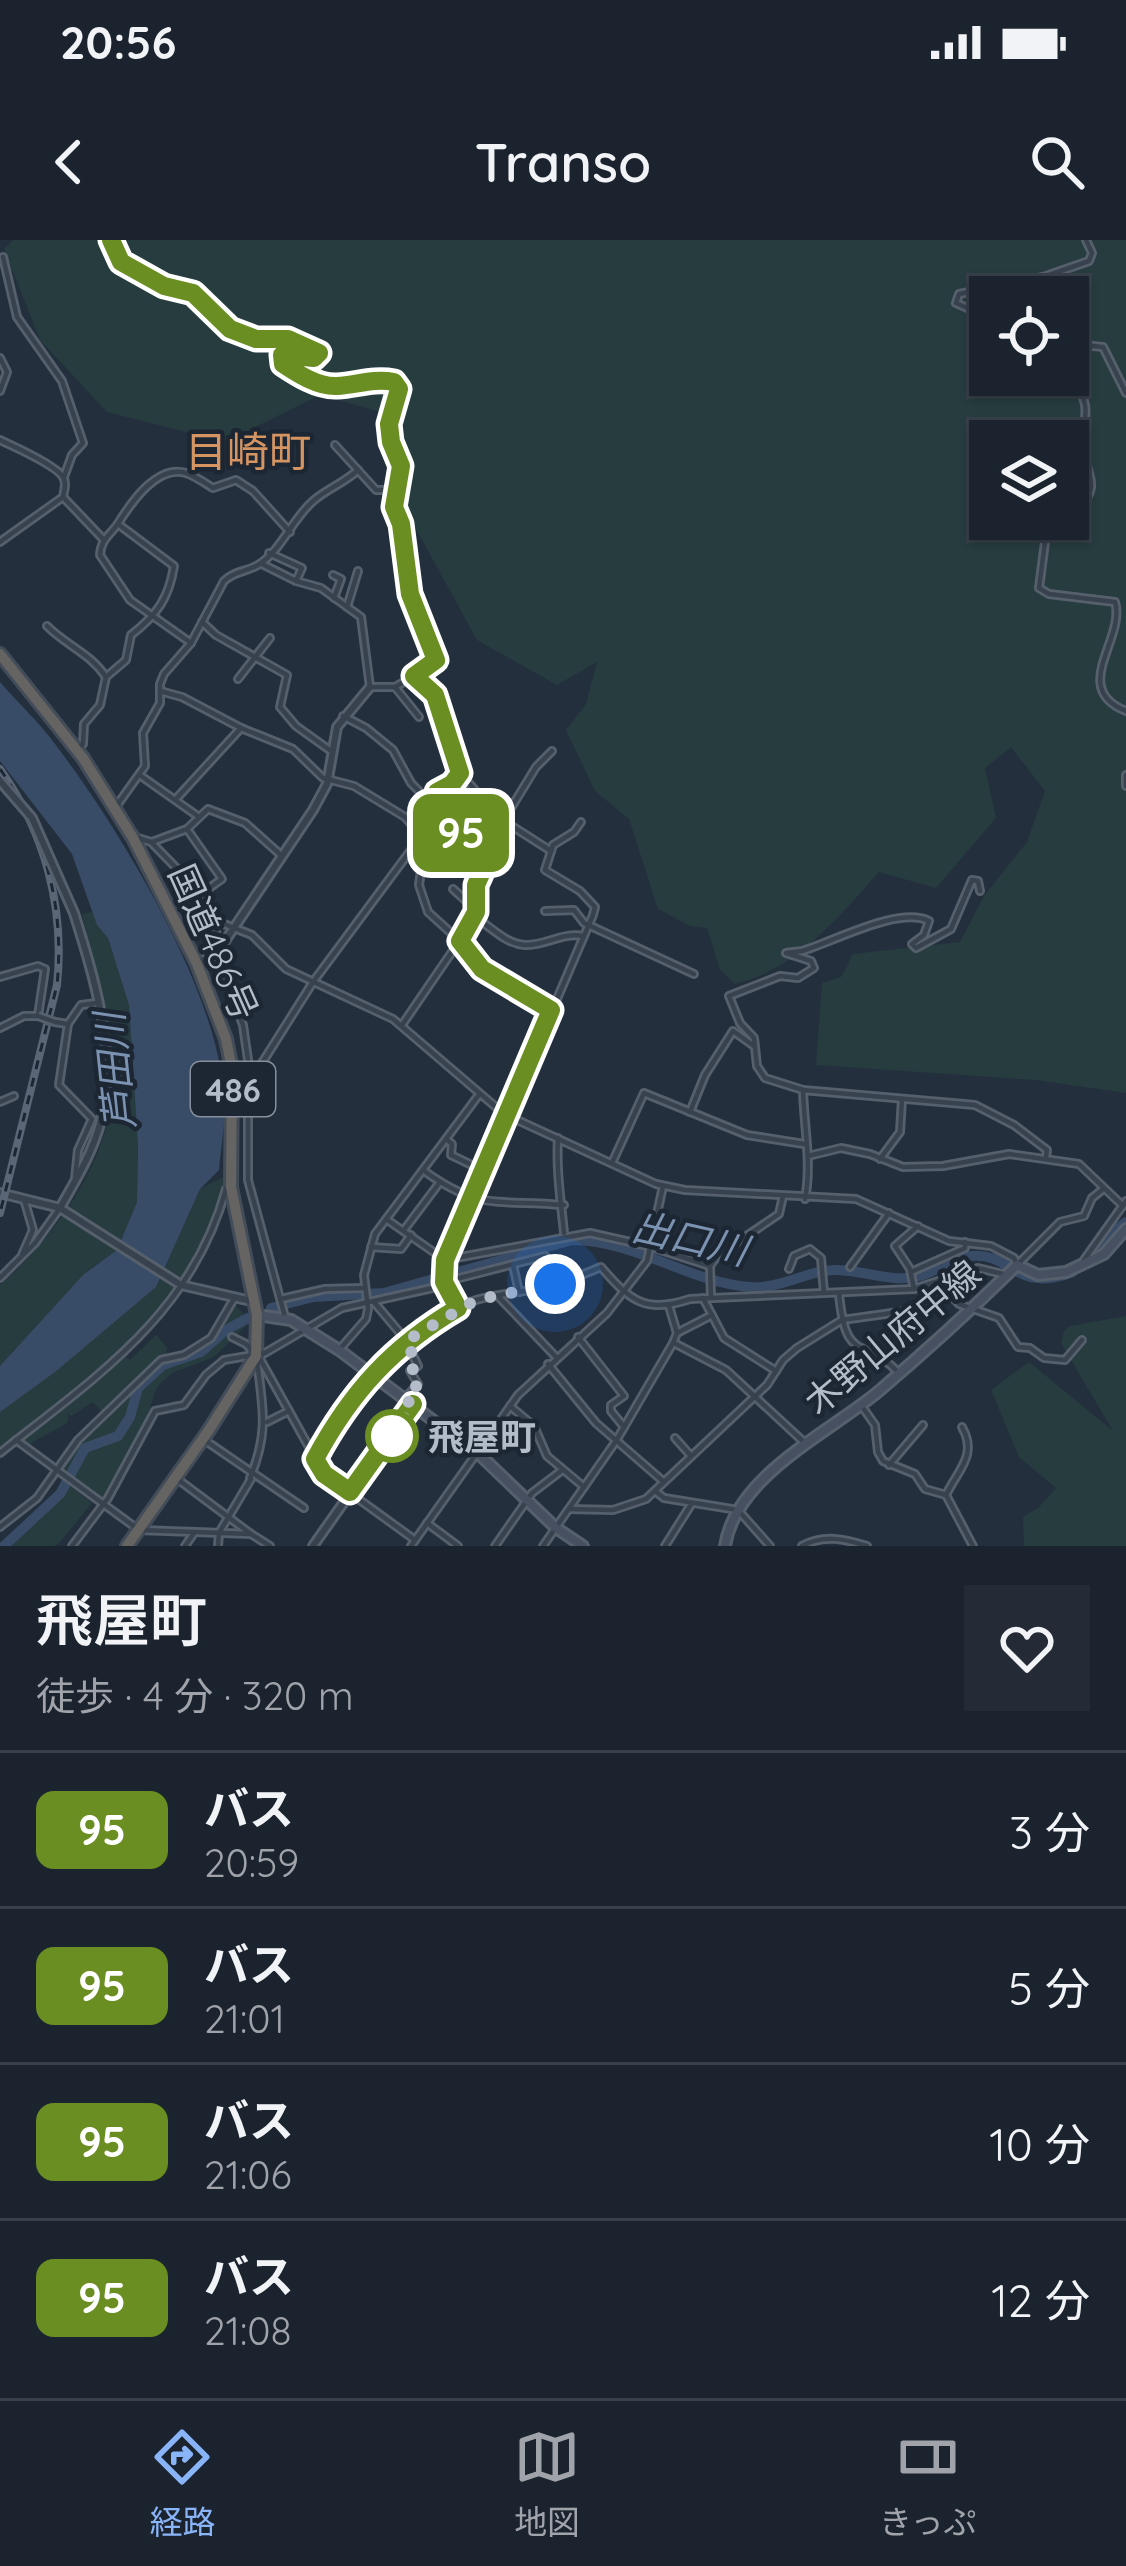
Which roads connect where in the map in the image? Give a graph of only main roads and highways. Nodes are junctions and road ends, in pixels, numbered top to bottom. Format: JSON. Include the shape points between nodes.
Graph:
{"nodes":[{"id":1,"x":0,"y":654,"type":"edge"},
{"id":2,"x":1126,"y":1229,"type":"edge"},
{"id":3,"x":256,"y":1308,"type":"junction"},
{"id":4,"x":127,"y":1546,"type":"edge"},
{"id":5,"x":583,"y":1546,"type":"edge"},
{"id":6,"x":725,"y":1546,"type":"edge"}],
"edges":[{"from":1,"to":3,"type":"highway","name":"国道486号","number":"486","via":[[115,808],[197,964],[232,1069],[231,1187]]},
{"from":2,"to":6,"type":"main road","name":"木野山府中線","via":[[1103,1254],[1051,1275],[1016,1266],[759,1485],[738,1510]]},
{"from":3,"to":4,"type":"highway","name":"国道486号","number":"486","via":[[256,1356]]},
{"from":3,"to":5,"type":"main road","via":[[284,1313],[340,1350]]}]}
